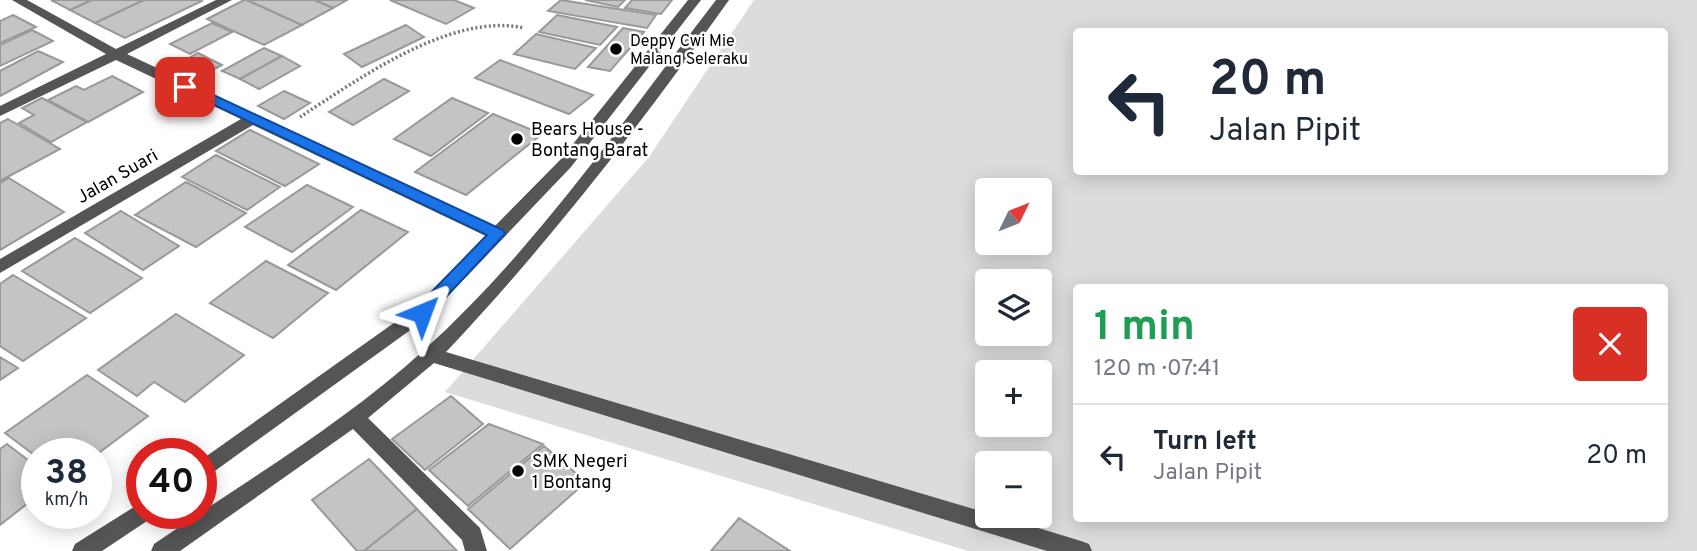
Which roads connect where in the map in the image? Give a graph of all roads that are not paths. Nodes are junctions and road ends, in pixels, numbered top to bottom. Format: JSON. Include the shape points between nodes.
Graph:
{"nodes":[{"id":1,"x":18,"y":0,"type":"edge"},
{"id":2,"x":226,"y":0,"type":"edge"},
{"id":3,"x":695,"y":0,"type":"edge"},
{"id":4,"x":723,"y":0,"type":"edge"},
{"id":5,"x":117,"y":55,"type":"junction"},
{"id":6,"x":0,"y":112,"type":"edge"},
{"id":7,"x":253,"y":119,"type":"junction"},
{"id":8,"x":497,"y":234,"type":"junction"},
{"id":9,"x":0,"y":267,"type":"edge"},
{"id":10,"x":431,"y":355,"type":"junction"},
{"id":11,"x":354,"y":417,"type":"junction"},
{"id":12,"x":217,"y":460,"type":"edge"},
{"id":13,"x":126,"y":523,"type":"edge"},
{"id":14,"x":83,"y":551,"type":"edge"},
{"id":15,"x":162,"y":551,"type":"edge"},
{"id":16,"x":476,"y":551,"type":"edge"},
{"id":17,"x":1081,"y":551,"type":"edge"}],
"edges":[{"from":1,"to":5,"type":"street"},
{"from":2,"to":5,"type":"street"},
{"from":3,"to":8,"type":"street","via":[[566,163]]},
{"from":4,"to":10,"type":"street","via":[[573,196],[508,275]]},
{"from":5,"to":6,"type":"street"},
{"from":5,"to":7,"type":"street"},
{"from":7,"to":8,"type":"street"},
{"from":7,"to":9,"type":"street","name":"Jalan Suari"},
{"from":8,"to":12,"type":"street","via":[[422,313]]},
{"from":10,"to":11,"type":"street"},
{"from":10,"to":17,"type":"street"},
{"from":11,"to":15,"type":"street"},
{"from":11,"to":16,"type":"street","via":[[472,535]]},
{"from":13,"to":14,"type":"street"}]}
